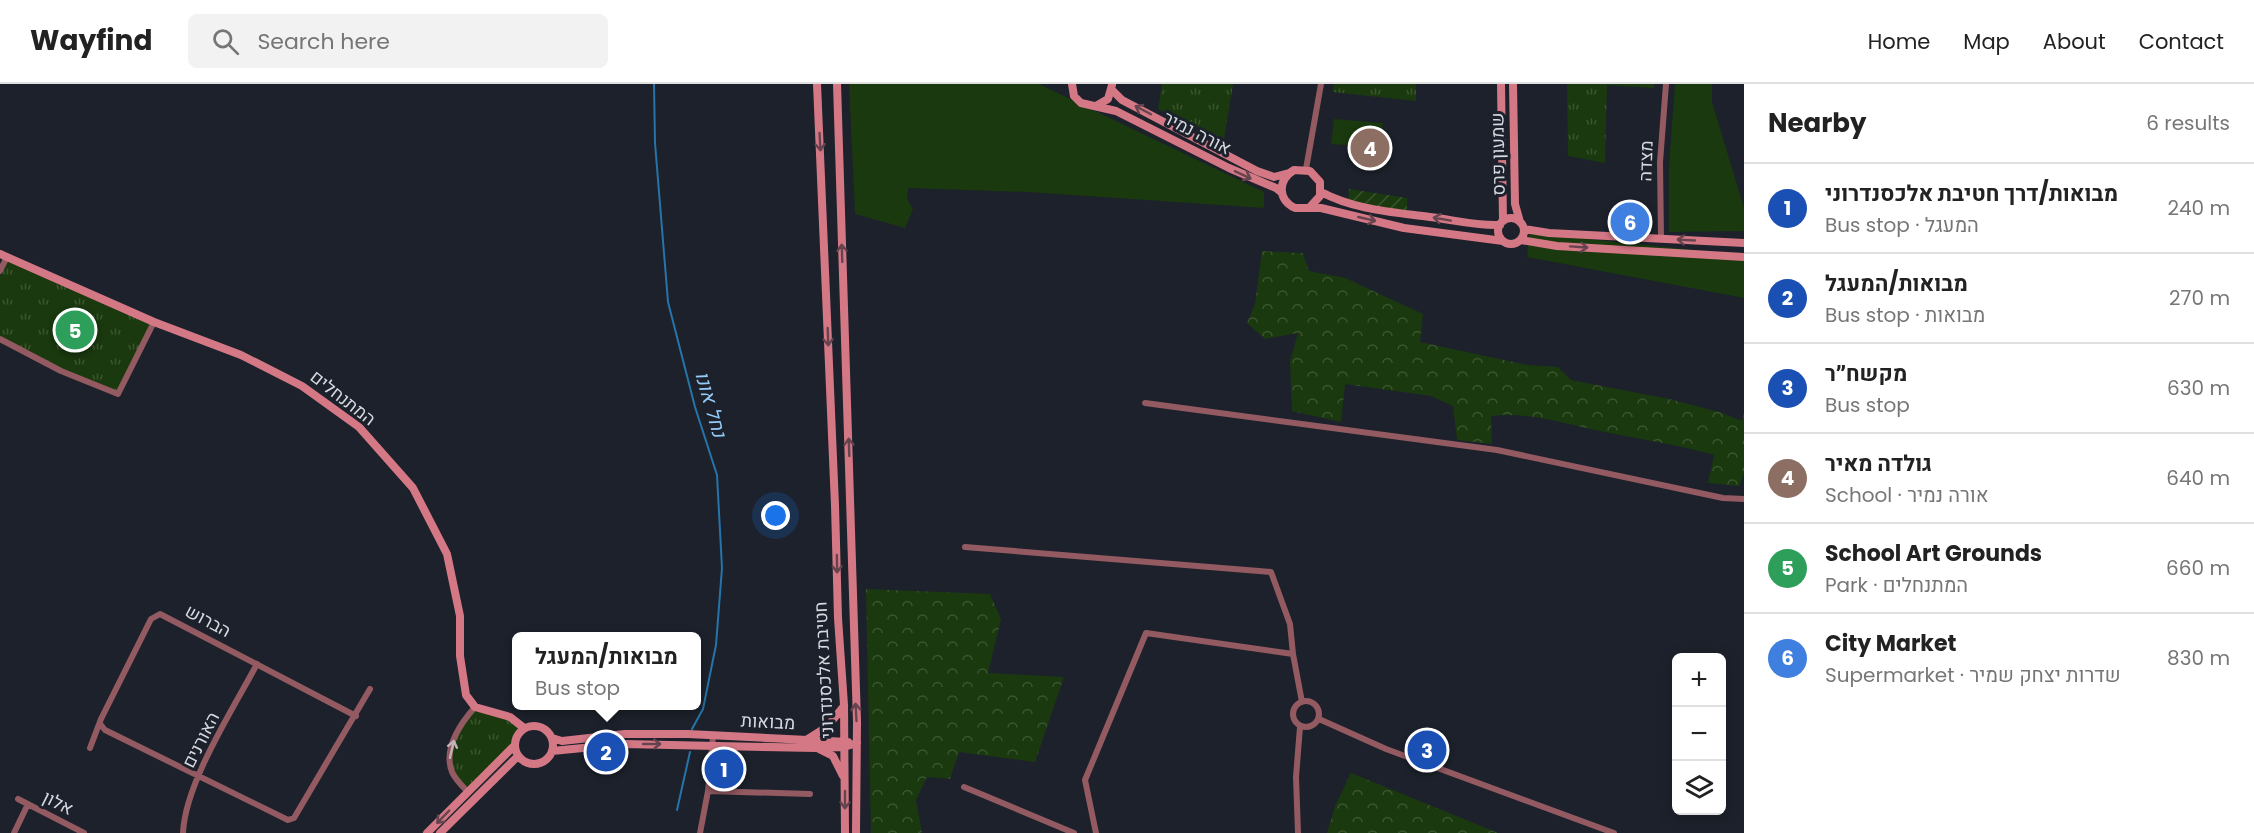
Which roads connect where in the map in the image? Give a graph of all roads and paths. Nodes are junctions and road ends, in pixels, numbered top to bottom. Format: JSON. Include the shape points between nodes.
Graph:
{"nodes":[{"id":1,"x":817,"y":84,"type":"edge"},
{"id":2,"x":837,"y":84,"type":"edge"},
{"id":3,"x":1062,"y":84,"type":"edge"},
{"id":4,"x":1321,"y":84,"type":"edge"},
{"id":5,"x":1502,"y":84,"type":"edge"},
{"id":6,"x":1513,"y":84,"type":"edge"},
{"id":7,"x":1666,"y":84,"type":"edge"},
{"id":8,"x":1072,"y":87,"type":"edge"},
{"id":9,"x":1112,"y":87,"type":"edge"},
{"id":10,"x":1096,"y":106,"type":"junction"},
{"id":11,"x":1306,"y":169,"type":"junction"},
{"id":12,"x":1289,"y":173,"type":"junction"},
{"id":13,"x":1321,"y":192,"type":"junction"},
{"id":14,"x":1282,"y":193,"type":"junction"},
{"id":15,"x":1310,"y":207,"type":"junction"},
{"id":16,"x":1502,"y":223,"type":"junction"},
{"id":17,"x":1522,"y":225,"type":"junction"},
{"id":18,"x":1661,"y":239,"type":"junction"},
{"id":19,"x":1521,"y":240,"type":"junction"},
{"id":20,"x":1503,"y":241,"type":"junction"},
{"id":21,"x":1744,"y":243,"type":"edge"},
{"id":22,"x":4,"y":256,"type":"edge"},
{"id":23,"x":1744,"y":257,"type":"edge"},
{"id":24,"x":0,"y":271,"type":"edge"},
{"id":25,"x":154,"y":322,"type":"junction"},
{"id":26,"x":0,"y":339,"type":"edge"},
{"id":27,"x":1145,"y":403,"type":"dead end"},
{"id":28,"x":1744,"y":499,"type":"edge"},
{"id":29,"x":965,"y":547,"type":"dead end"},
{"id":30,"x":1293,"y":654,"type":"junction"},
{"id":31,"x":256,"y":664,"type":"junction"},
{"id":32,"x":370,"y":689,"type":"dead end"},
{"id":33,"x":1302,"y":702,"type":"junction"},
{"id":34,"x":844,"y":705,"type":"junction"},
{"id":35,"x":475,"y":707,"type":"junction"},
{"id":36,"x":356,"y":716,"type":"junction"},
{"id":37,"x":1318,"y":718,"type":"junction"},
{"id":38,"x":101,"y":725,"type":"junction"},
{"id":39,"x":1300,"y":727,"type":"junction"},
{"id":40,"x":524,"y":728,"type":"junction"},
{"id":41,"x":552,"y":738,"type":"junction"},
{"id":42,"x":712,"y":740,"type":"junction"},
{"id":43,"x":805,"y":740,"type":"junction"},
{"id":44,"x":857,"y":743,"type":"junction"},
{"id":45,"x":844,"y":744,"type":"junction"},
{"id":46,"x":514,"y":746,"type":"junction"},
{"id":47,"x":90,"y":748,"type":"dead end"},
{"id":48,"x":816,"y":748,"type":"junction"},
{"id":49,"x":552,"y":751,"type":"junction"},
{"id":50,"x":518,"y":756,"type":"junction"},
{"id":51,"x":199,"y":776,"type":"junction"},
{"id":52,"x":844,"y":778,"type":"junction"},
{"id":53,"x":964,"y":787,"type":"dead end"},
{"id":54,"x":467,"y":791,"type":"junction"},
{"id":55,"x":708,"y":791,"type":"junction"},
{"id":56,"x":810,"y":794,"type":"dead end"},
{"id":57,"x":18,"y":799,"type":"dead end"},
{"id":58,"x":28,"y":804,"type":"junction"},
{"id":59,"x":14,"y":833,"type":"edge"},
{"id":60,"x":84,"y":833,"type":"edge"},
{"id":61,"x":183,"y":833,"type":"edge"},
{"id":62,"x":427,"y":833,"type":"edge"},
{"id":63,"x":440,"y":833,"type":"edge"},
{"id":64,"x":700,"y":833,"type":"edge"},
{"id":65,"x":845,"y":833,"type":"edge"},
{"id":66,"x":856,"y":833,"type":"edge"},
{"id":67,"x":1074,"y":833,"type":"edge"},
{"id":68,"x":1096,"y":833,"type":"edge"},
{"id":69,"x":1298,"y":833,"type":"edge"},
{"id":70,"x":1614,"y":833,"type":"edge"}],
"edges":[{"from":1,"to":34,"type":"street","name":"חטיבת אלכסנדרוני","one_way":true},
{"from":44,"to":2,"type":"street","name":"חטיבת אלכסנדרוני","one_way":true},
{"from":3,"to":8,"type":"street"},
{"from":4,"to":11,"type":"street"},
{"from":5,"to":16,"type":"street","name":"שמעון פרס"},
{"from":6,"to":17,"type":"street","name":"שמעון פרס","via":[[1515,204]]},
{"from":7,"to":18,"type":"street","name":"מצדה","via":[[1660,162]]},
{"from":8,"to":10,"type":"street","name":"אורה נמיר","via":[[1081,103]]},
{"from":9,"to":10,"type":"street","via":[[1105,102]]},
{"from":12,"to":9,"type":"street","name":"אורה נמיר","one_way":true,"via":[[1274,177],[1257,171],[1122,99]]},
{"from":10,"to":14,"type":"street","name":"אורה נמיר","one_way":true,"via":[[1116,111]]},
{"from":11,"to":12,"type":"street"},
{"from":11,"to":13,"type":"street","via":[[1318,177]]},
{"from":12,"to":14,"type":"street","via":[[1282,182]]},
{"from":13,"to":15,"type":"street"},
{"from":16,"to":13,"type":"street","one_way":true,"via":[[1472,224],[1382,211],[1340,202]]},
{"from":14,"to":15,"type":"street","via":[[1295,208]]},
{"from":15,"to":20,"type":"street","one_way":true,"via":[[1404,228]]},
{"from":16,"to":17,"type":"street","via":[[1510,219]]},
{"from":16,"to":20,"type":"street","via":[[1499,235]]},
{"from":17,"to":18,"type":"street"},
{"from":17,"to":19,"type":"street"},
{"from":21,"to":18,"type":"street","one_way":true},
{"from":19,"to":20,"type":"street","via":[[1510,244]]},
{"from":19,"to":23,"type":"street","one_way":true,"via":[[1557,246]]},
{"from":22,"to":24,"type":"street"},
{"from":22,"to":25,"type":"street","name":"המתנחלים"},
{"from":25,"to":26,"type":"street","via":[[118,394]]},
{"from":25,"to":35,"type":"street","name":"המתנחלים","via":[[241,356],[302,386],[360,427],[413,488],[447,554],[460,616],[463,686]]},
{"from":27,"to":28,"type":"street","via":[[1497,450],[1723,498]]},
{"from":29,"to":30,"type":"street","via":[[1271,572],[1290,624]]},
{"from":30,"to":33,"type":"street"},
{"from":30,"to":68,"type":"street","via":[[1146,633],[1085,780]]},
{"from":31,"to":36,"type":"street","name":"הברוש"},
{"from":31,"to":38,"type":"street","name":"הברוש","via":[[160,614],[151,619]]},
{"from":31,"to":51,"type":"street","name":"האורנים"},
{"from":32,"to":36,"type":"street"},
{"from":33,"to":37,"type":"street","via":[[1316,706]]},
{"from":33,"to":39,"type":"street","via":[[1292,712]]},
{"from":34,"to":43,"type":"street","via":[[827,727]]},
{"from":34,"to":45,"type":"street","name":"חטיבת אלכסנדרוני"},
{"from":35,"to":40,"type":"street","via":[[510,717]]},
{"from":54,"to":35,"type":"street","one_way":true,"via":[[452,773],[449,753],[460,724]]},
{"from":36,"to":51,"type":"street","via":[[294,818],[288,820]]},
{"from":37,"to":39,"type":"street","via":[[1314,726]]},
{"from":37,"to":70,"type":"street","via":[[1386,749]]},
{"from":38,"to":47,"type":"street","name":"הברוש"},
{"from":38,"to":51,"type":"street"},
{"from":39,"to":69,"type":"street","via":[[1296,777]]},
{"from":40,"to":41,"type":"street","via":[[541,726]]},
{"from":40,"to":46,"type":"street","via":[[517,734]]},
{"from":41,"to":42,"type":"street","name":"מבואות","via":[[562,741],[625,734]]},
{"from":41,"to":49,"type":"street"},
{"from":42,"to":43,"type":"street","name":"מבואות"},
{"from":42,"to":48,"type":"street","name":"מבואות"},
{"from":49,"to":42,"type":"street","name":"מבואות","one_way":true},
{"from":42,"to":55,"type":"street"},
{"from":43,"to":45,"type":"street","name":"מבואות"},
{"from":44,"to":45,"type":"street","name":"מבואות"},
{"from":44,"to":66,"type":"street","name":"חטיבת אלכסנדרוני"},
{"from":45,"to":48,"type":"street","name":"מבואות"},
{"from":45,"to":52,"type":"street","name":"חטיבת אלכסנדרוני"},
{"from":46,"to":50,"type":"street"},
{"from":46,"to":54,"type":"street"},
{"from":48,"to":52,"type":"street","via":[[833,756]]},
{"from":49,"to":50,"type":"street","via":[[540,763],[528,763]]},
{"from":50,"to":63,"type":"street"},
{"from":51,"to":61,"type":"street","name":"האורנים","via":[[185,812]]},
{"from":52,"to":65,"type":"street","name":"חטיבת אלכסנדרוני","one_way":true},
{"from":53,"to":67,"type":"street"},
{"from":54,"to":62,"type":"street","one_way":true},
{"from":55,"to":56,"type":"street"},
{"from":55,"to":64,"type":"street"},
{"from":57,"to":58,"type":"street","name":"אלון"},
{"from":58,"to":59,"type":"street"},
{"from":58,"to":60,"type":"street","name":"אלון"}]}
